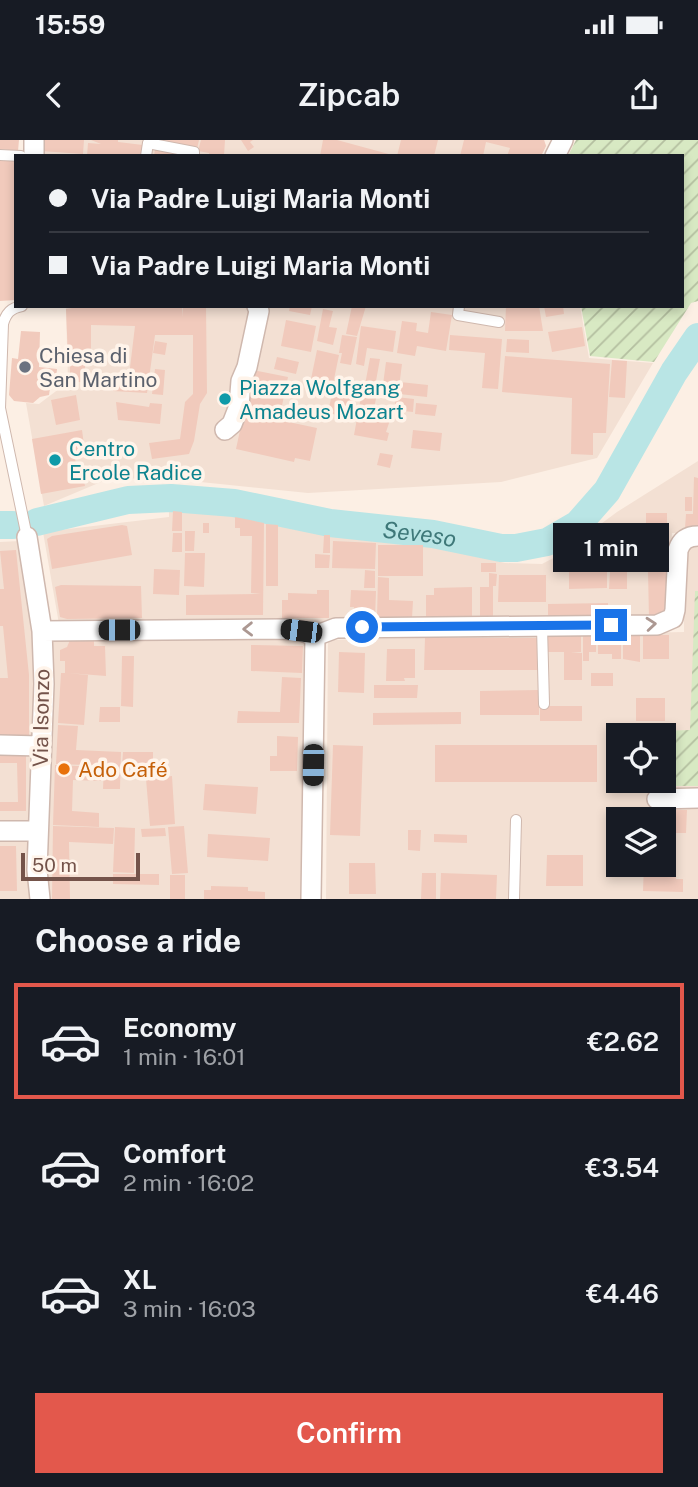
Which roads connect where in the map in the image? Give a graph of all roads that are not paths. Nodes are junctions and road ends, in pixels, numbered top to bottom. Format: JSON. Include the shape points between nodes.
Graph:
{"nodes":[{"id":1,"x":146,"y":154,"type":"edge"},
{"id":2,"x":194,"y":154,"type":"edge"},
{"id":3,"x":258,"y":308,"type":"edge"},
{"id":4,"x":459,"y":308,"type":"edge"},
{"id":5,"x":3,"y":313,"type":"edge"},
{"id":6,"x":499,"y":322,"type":"dead end"},
{"id":7,"x":225,"y":430,"type":"dead end"},
{"id":8,"x":698,"y":536,"type":"edge"},
{"id":9,"x":27,"y":537,"type":"joint"},
{"id":10,"x":542,"y":626,"type":"junction"},
{"id":11,"x":42,"y":631,"type":"junction"},
{"id":12,"x":316,"y":636,"type":"junction"},
{"id":13,"x":544,"y":704,"type":"dead end"},
{"id":14,"x":0,"y":745,"type":"edge"},
{"id":15,"x":41,"y":746,"type":"junction"},
{"id":16,"x":698,"y":798,"type":"edge"},
{"id":17,"x":657,"y":799,"type":"dead end"},
{"id":18,"x":516,"y":820,"type":"dead end"},
{"id":19,"x":0,"y":831,"type":"edge"},
{"id":20,"x":37,"y":831,"type":"junction"},
{"id":21,"x":40,"y":899,"type":"edge"},
{"id":22,"x":311,"y":899,"type":"edge"},
{"id":23,"x":514,"y":899,"type":"edge"}],
"edges":[{"from":1,"to":2,"type":"lane","via":[[148,143]]},
{"from":3,"to":7,"type":"street","via":[[236,415]]},
{"from":4,"to":6,"type":"lane","via":[[458,316]]},
{"from":5,"to":9,"type":"lane","via":[[0,408]]},
{"from":10,"to":8,"type":"street","one_way":true,"via":[[667,622],[676,610],[680,544]]},
{"from":9,"to":11,"type":"street","name":"Via Isonzo"},
{"from":10,"to":12,"type":"street","via":[[336,628]]},
{"from":10,"to":13,"type":"lane"},
{"from":12,"to":11,"type":"street","one_way":true,"via":[[285,629]]},
{"from":11,"to":15,"type":"street","name":"Via Isonzo"},
{"from":12,"to":22,"type":"street"},
{"from":14,"to":15,"type":"street"},
{"from":15,"to":20,"type":"street","name":"Via Isonzo"},
{"from":16,"to":17,"type":"street"},
{"from":18,"to":23,"type":"lane"},
{"from":19,"to":20,"type":"street"},
{"from":20,"to":21,"type":"street","name":"Via Isonzo"}]}
